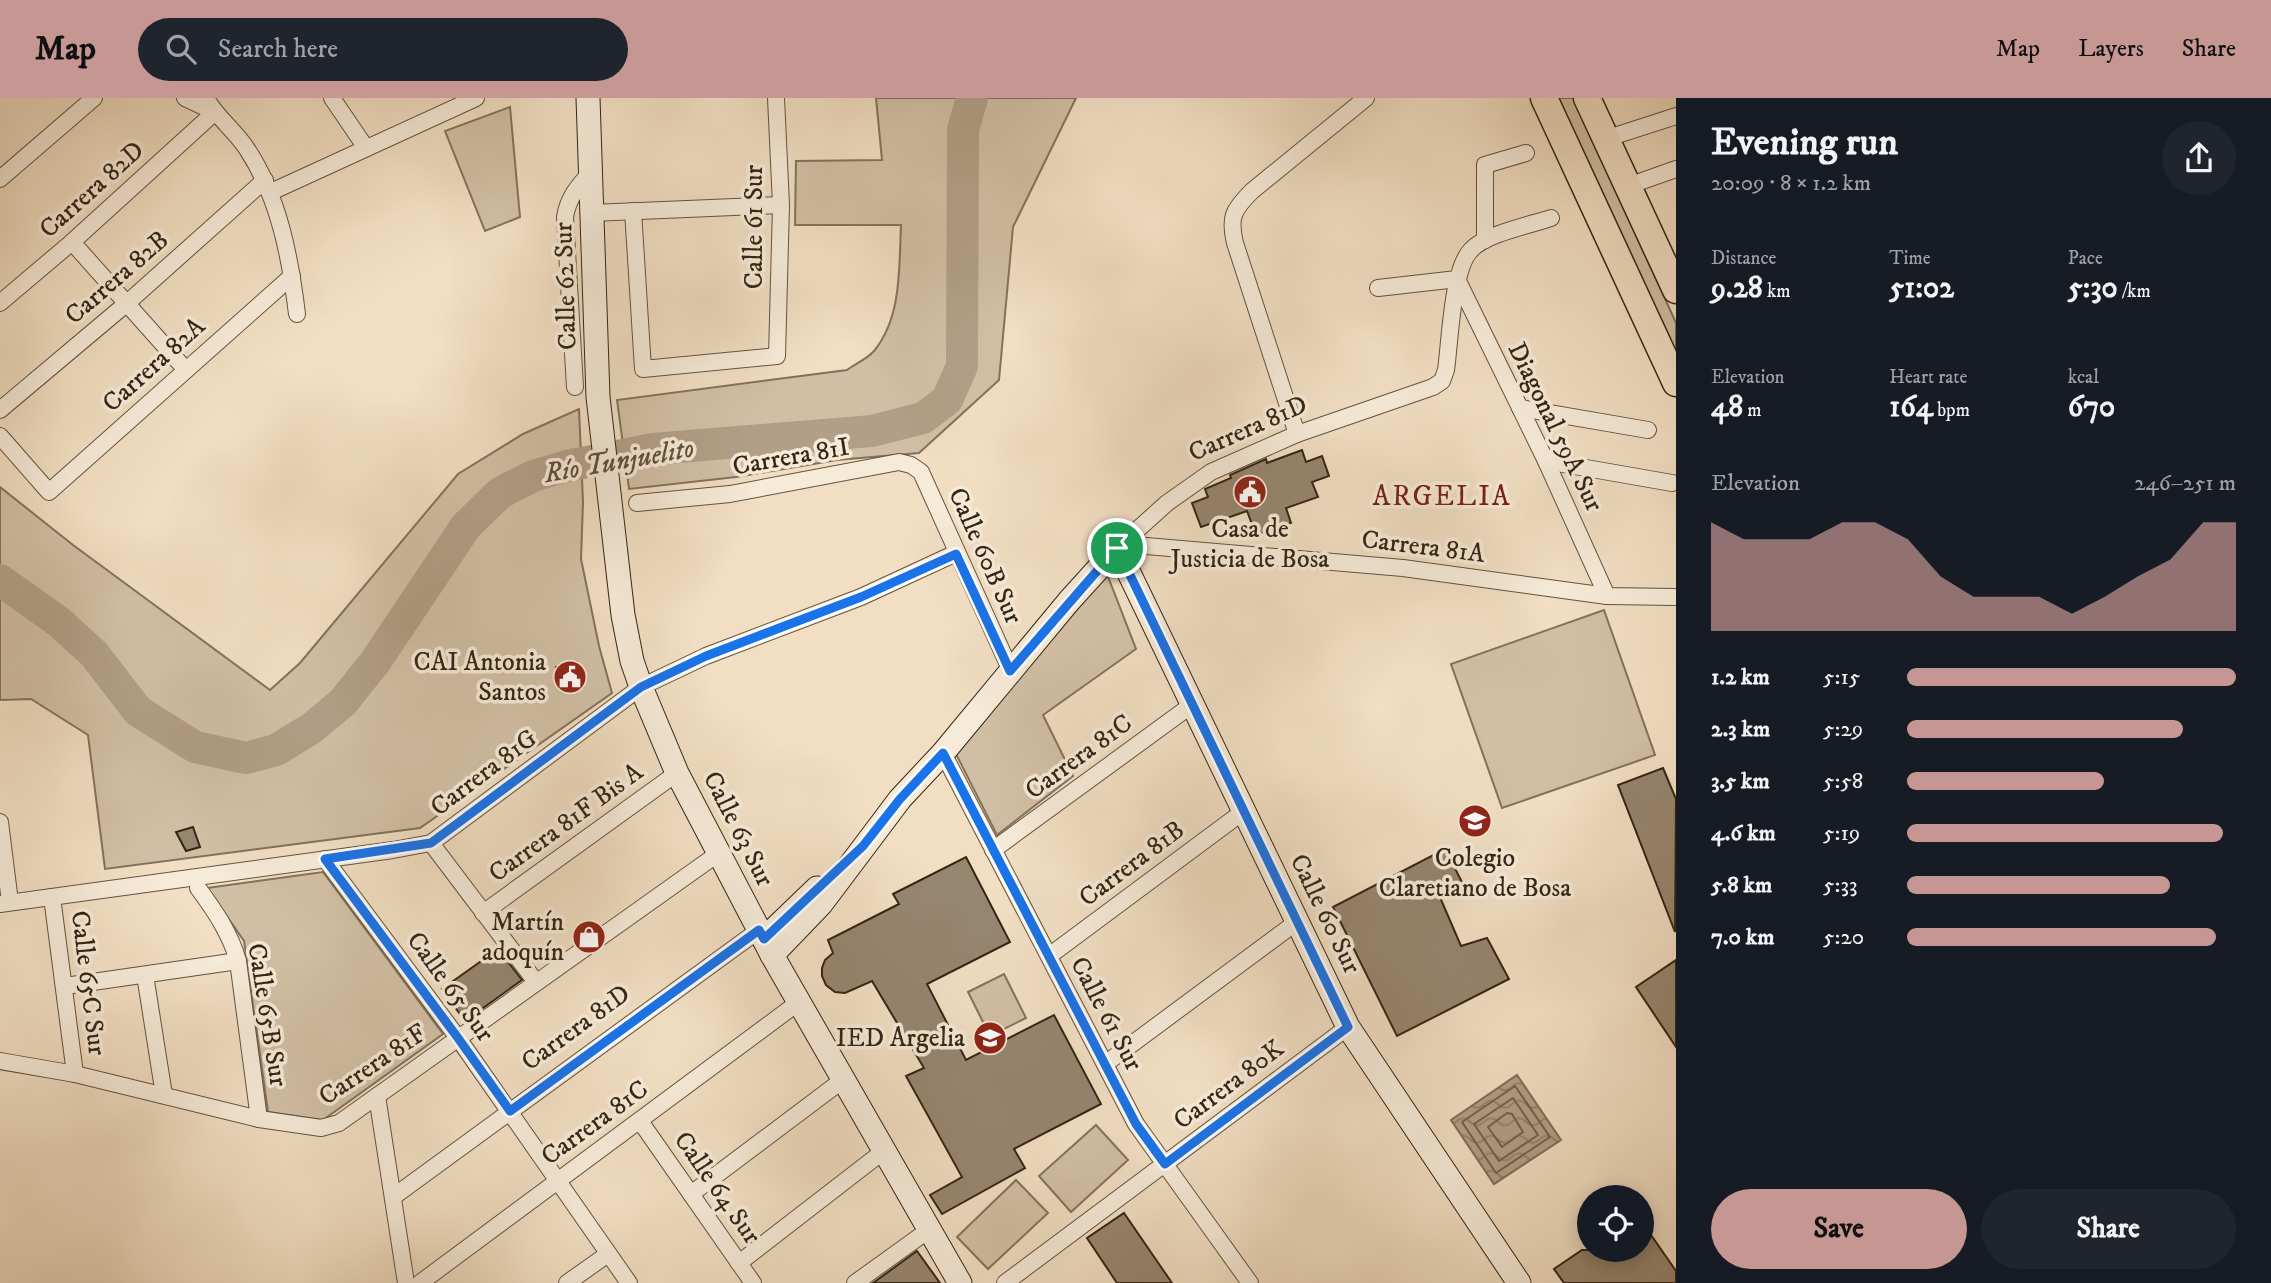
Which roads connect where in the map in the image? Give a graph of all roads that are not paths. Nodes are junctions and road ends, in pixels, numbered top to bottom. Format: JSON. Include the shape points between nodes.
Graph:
{"nodes":[{"id":1,"x":94,"y":98,"type":"edge"},
{"id":2,"x":185,"y":98,"type":"edge"},
{"id":3,"x":206,"y":98,"type":"edge"},
{"id":4,"x":332,"y":98,"type":"edge"},
{"id":5,"x":476,"y":98,"type":"edge"},
{"id":6,"x":588,"y":98,"type":"edge"},
{"id":7,"x":776,"y":98,"type":"edge"},
{"id":8,"x":1366,"y":98,"type":"edge"},
{"id":9,"x":1544,"y":98,"type":"edge"},
{"id":10,"x":1587,"y":98,"type":"edge"},
{"id":11,"x":452,"y":103,"type":"edge"},
{"id":12,"x":215,"y":112,"type":"junction"},
{"id":13,"x":1676,"y":116,"type":"edge"},
{"id":14,"x":1605,"y":139,"type":"junction"},
{"id":15,"x":366,"y":148,"type":"junction"},
{"id":16,"x":1526,"y":153,"type":"dead end"},
{"id":17,"x":1676,"y":169,"type":"edge"},
{"id":18,"x":591,"y":172,"type":"junction"},
{"id":19,"x":0,"y":179,"type":"edge"},
{"id":20,"x":268,"y":186,"type":"junction"},
{"id":21,"x":1628,"y":186,"type":"junction"},
{"id":22,"x":781,"y":205,"type":"junction"},
{"id":23,"x":633,"y":211,"type":"junction"},
{"id":24,"x":592,"y":213,"type":"junction"},
{"id":25,"x":1551,"y":218,"type":"dead end"},
{"id":26,"x":1485,"y":240,"type":"junction"},
{"id":27,"x":72,"y":242,"type":"junction"},
{"id":28,"x":1458,"y":274,"type":"junction"},
{"id":29,"x":292,"y":276,"type":"junction"},
{"id":30,"x":1378,"y":288,"type":"dead end"},
{"id":31,"x":1676,"y":290,"type":"edge"},
{"id":32,"x":0,"y":303,"type":"edge"},
{"id":33,"x":126,"y":304,"type":"junction"},
{"id":34,"x":297,"y":314,"type":"dead end"},
{"id":35,"x":186,"y":369,"type":"junction"},
{"id":36,"x":1676,"y":383,"type":"edge"},
{"id":37,"x":575,"y":387,"type":"dead end"},
{"id":38,"x":598,"y":397,"type":"joint"},
{"id":39,"x":3,"y":401,"type":"edge"},
{"id":40,"x":1520,"y":408,"type":"junction"},
{"id":41,"x":1648,"y":430,"type":"dead end"},
{"id":42,"x":1297,"y":434,"type":"junction"},
{"id":43,"x":0,"y":436,"type":"edge"},
{"id":44,"x":1546,"y":461,"type":"junction"},
{"id":45,"x":911,"y":465,"type":"joint"},
{"id":46,"x":1672,"y":483,"type":"dead end"},
{"id":47,"x":637,"y":503,"type":"dead end"},
{"id":48,"x":1120,"y":546,"type":"junction"},
{"id":49,"x":956,"y":554,"type":"junction"},
{"id":50,"x":1607,"y":596,"type":"junction"},
{"id":51,"x":1676,"y":597,"type":"edge"},
{"id":52,"x":1010,"y":671,"type":"junction"},
{"id":53,"x":641,"y":687,"type":"junction"},
{"id":54,"x":1193,"y":704,"type":"junction"},
{"id":55,"x":943,"y":753,"type":"junction"},
{"id":56,"x":677,"y":774,"type":"junction"},
{"id":57,"x":1244,"y":811,"type":"junction"},
{"id":58,"x":0,"y":822,"type":"edge"},
{"id":59,"x":431,"y":843,"type":"junction"},
{"id":60,"x":993,"y":850,"type":"junction"},
{"id":61,"x":719,"y":853,"type":"junction"},
{"id":62,"x":325,"y":859,"type":"junction"},
{"id":63,"x":198,"y":887,"type":"dead end"},
{"id":64,"x":52,"y":897,"type":"junction"},
{"id":65,"x":5,"y":903,"type":"edge"},
{"id":66,"x":483,"y":913,"type":"junction"},
{"id":67,"x":1298,"y":921,"type":"junction"},
{"id":68,"x":765,"y":941,"type":"junction"},
{"id":69,"x":1049,"y":956,"type":"junction"},
{"id":70,"x":238,"y":961,"type":"junction"},
{"id":71,"x":145,"y":975,"type":"junction"},
{"id":72,"x":536,"y":982,"type":"junction"},
{"id":73,"x":65,"y":986,"type":"junction"},
{"id":74,"x":799,"y":1002,"type":"junction"},
{"id":75,"x":1348,"y":1027,"type":"junction"},
{"id":76,"x":458,"y":1038,"type":"junction"},
{"id":77,"x":0,"y":1061,"type":"edge"},
{"id":78,"x":1105,"y":1064,"type":"junction"},
{"id":79,"x":75,"y":1074,"type":"junction"},
{"id":80,"x":844,"y":1079,"type":"junction"},
{"id":81,"x":164,"y":1095,"type":"junction"},
{"id":82,"x":377,"y":1096,"type":"junction"},
{"id":83,"x":510,"y":1111,"type":"junction"},
{"id":84,"x":259,"y":1119,"type":"junction"},
{"id":85,"x":640,"y":1121,"type":"junction"},
{"id":86,"x":885,"y":1150,"type":"junction"},
{"id":87,"x":1165,"y":1164,"type":"junction"},
{"id":88,"x":558,"y":1181,"type":"junction"},
{"id":89,"x":691,"y":1194,"type":"junction"},
{"id":90,"x":393,"y":1197,"type":"junction"},
{"id":91,"x":930,"y":1229,"type":"junction"},
{"id":92,"x":608,"y":1254,"type":"junction"},
{"id":93,"x":739,"y":1263,"type":"junction"},
{"id":94,"x":406,"y":1283,"type":"edge"},
{"id":95,"x":420,"y":1283,"type":"edge"},
{"id":96,"x":567,"y":1283,"type":"edge"},
{"id":97,"x":629,"y":1283,"type":"edge"},
{"id":98,"x":753,"y":1283,"type":"edge"},
{"id":99,"x":855,"y":1283,"type":"edge"},
{"id":100,"x":960,"y":1283,"type":"edge"},
{"id":101,"x":1005,"y":1283,"type":"edge"},
{"id":102,"x":1250,"y":1283,"type":"edge"},
{"id":103,"x":1518,"y":1283,"type":"edge"}],
"edges":[{"from":1,"to":19,"type":"street"},
{"from":2,"to":12,"type":"street"},
{"from":3,"to":12,"type":"street"},
{"from":4,"to":15,"type":"street"},
{"from":5,"to":11,"type":"street","name":"Carrera 82B"},
{"from":6,"to":18,"type":"street","name":"Calle 62 Sur"},
{"from":7,"to":22,"type":"street","name":"Calle 61 Sur"},
{"from":8,"to":42,"type":"street","via":[[1252,191],[1237,205],[1231,219]]},
{"from":9,"to":36,"type":"main road"},
{"from":10,"to":14,"type":"main road"},
{"from":11,"to":15,"type":"street","name":"Carrera 82B"},
{"from":12,"to":20,"type":"street","via":[[246,146]]},
{"from":12,"to":27,"type":"street","name":"Carrera 82D"},
{"from":13,"to":14,"type":"street"},
{"from":14,"to":21,"type":"main road"},
{"from":15,"to":20,"type":"street","name":"Carrera 82B"},
{"from":16,"to":26,"type":"street","via":[[1485,165]]},
{"from":17,"to":21,"type":"street"},
{"from":18,"to":24,"type":"street","name":"Calle 62 Sur"},
{"from":18,"to":37,"type":"street","name":"Calle 62 Sur","via":[[573,193],[565,217]]},
{"from":20,"to":29,"type":"street"},
{"from":20,"to":33,"type":"street","name":"Carrera 82B"},
{"from":21,"to":31,"type":"main road"},
{"from":22,"to":23,"type":"street"},
{"from":22,"to":23,"type":"street","name":"Calle 61 Sur","via":[[777,356],[643,369]]},
{"from":23,"to":24,"type":"street"},
{"from":24,"to":38,"type":"street","name":"Calle 62 Sur"},
{"from":25,"to":26,"type":"street"},
{"from":26,"to":28,"type":"street","via":[[1471,248]]},
{"from":27,"to":32,"type":"street","name":"Carrera 82D"},
{"from":27,"to":33,"type":"street"},
{"from":28,"to":30,"type":"street"},
{"from":28,"to":40,"type":"street","name":"Diagonal 59A Sur"},
{"from":28,"to":42,"type":"street","name":"Carrera 81D","via":[[1442,382]]},
{"from":29,"to":34,"type":"street"},
{"from":29,"to":35,"type":"street","name":"Carrera 82A"},
{"from":33,"to":35,"type":"street"},
{"from":33,"to":39,"type":"street","name":"Carrera 82B"},
{"from":35,"to":43,"type":"street","name":"Carrera 82A","via":[[49,492]]},
{"from":38,"to":53,"type":"street","name":"Calle 63 Sur","via":[[627,639]]},
{"from":40,"to":41,"type":"street"},
{"from":40,"to":44,"type":"street","name":"Diagonal 59A Sur"},
{"from":42,"to":48,"type":"street","name":"Carrera 81D","via":[[1236,459],[1187,487]]},
{"from":44,"to":46,"type":"street"},
{"from":44,"to":50,"type":"street","name":"Diagonal 59A Sur"},
{"from":45,"to":47,"type":"street","name":"Carrera 81I","via":[[899,462],[730,494]]},
{"from":45,"to":49,"type":"street","name":"Calle 60B Sur","via":[[921,472]]},
{"from":48,"to":50,"type":"street","name":"Carrera 81A","via":[[1403,568]]},
{"from":48,"to":52,"type":"street","name":"Carrera 81D"},
{"from":48,"to":54,"type":"street","name":"Calle 60 Sur"},
{"from":49,"to":52,"type":"street","name":"Calle 60B Sur"},
{"from":49,"to":53,"type":"street","name":"Carrera 81G"},
{"from":50,"to":51,"type":"street","name":"Carrera 81A"},
{"from":52,"to":55,"type":"street","name":"Carrera 81D"},
{"from":53,"to":56,"type":"street","name":"Calle 63 Sur"},
{"from":53,"to":59,"type":"street","name":"Carrera 81G"},
{"from":54,"to":57,"type":"street","name":"Calle 60 Sur"},
{"from":54,"to":60,"type":"street","name":"Carrera 81C"},
{"from":55,"to":60,"type":"street","name":"Calle 61 Sur"},
{"from":55,"to":68,"type":"street","name":"Carrera 81D","via":[[900,799],[821,904]]},
{"from":56,"to":61,"type":"street","name":"Calle 63 Sur"},
{"from":56,"to":66,"type":"street","name":"Carrera 81F Bis A"},
{"from":57,"to":67,"type":"street","name":"Calle 60 Sur"},
{"from":57,"to":69,"type":"street","name":"Carrera 81B"},
{"from":58,"to":65,"type":"street"},
{"from":59,"to":62,"type":"street","name":"Carrera 81G"},
{"from":59,"to":66,"type":"street"},
{"from":60,"to":69,"type":"street","name":"Calle 61 Sur"},
{"from":61,"to":68,"type":"street","name":"Calle 63 Sur"},
{"from":61,"to":72,"type":"street","name":"Carrera 81F"},
{"from":62,"to":64,"type":"street","name":"Carrera 81G"},
{"from":62,"to":76,"type":"street","name":"Calle 65 Sur"},
{"from":63,"to":70,"type":"street","name":"Calle 65B Sur","via":[[233,942]]},
{"from":64,"to":65,"type":"street","name":"Carrera 81G"},
{"from":64,"to":73,"type":"street","name":"Calle 65C Sur"},
{"from":66,"to":72,"type":"street"},
{"from":67,"to":75,"type":"street","name":"Calle 60 Sur"},
{"from":67,"to":78,"type":"street"},
{"from":68,"to":74,"type":"street","name":"Calle 63 Sur"},
{"from":68,"to":83,"type":"street","name":"Carrera 81D"},
{"from":69,"to":78,"type":"street","name":"Calle 61 Sur"},
{"from":70,"to":71,"type":"street"},
{"from":70,"to":84,"type":"street","name":"Calle 65B Sur"},
{"from":71,"to":73,"type":"street"},
{"from":71,"to":81,"type":"street"},
{"from":72,"to":76,"type":"street","name":"Carrera 81F"},
{"from":73,"to":79,"type":"street","name":"Calle 65C Sur"},
{"from":74,"to":80,"type":"street","name":"Calle 63 Sur"},
{"from":74,"to":85,"type":"street","name":"Carrera 81C"},
{"from":75,"to":87,"type":"street","name":"Carrera 80K"},
{"from":75,"to":103,"type":"street","name":"Calle 60 Sur"},
{"from":76,"to":82,"type":"street","name":"Carrera 81F"},
{"from":76,"to":83,"type":"street","name":"Calle 65 Sur"},
{"from":77,"to":79,"type":"street","name":"Carrera 81F"},
{"from":78,"to":87,"type":"street","name":"Calle 61 Sur","via":[[1136,1124]]},
{"from":79,"to":81,"type":"street","name":"Carrera 81F"},
{"from":80,"to":86,"type":"street","name":"Calle 63 Sur"},
{"from":80,"to":89,"type":"street"},
{"from":81,"to":84,"type":"street","name":"Carrera 81F"},
{"from":82,"to":84,"type":"street","name":"Carrera 81F","via":[[339,1123],[321,1128]]},
{"from":82,"to":90,"type":"street"},
{"from":83,"to":88,"type":"street","name":"Calle 65 Sur"},
{"from":83,"to":90,"type":"street","name":"Carrera 81D"},
{"from":85,"to":88,"type":"street","name":"Carrera 81C"},
{"from":85,"to":89,"type":"street","name":"Calle 64 Sur"},
{"from":86,"to":91,"type":"street","name":"Calle 63 Sur"},
{"from":86,"to":93,"type":"street"},
{"from":87,"to":101,"type":"street","name":"Carrera 80K"},
{"from":87,"to":102,"type":"street","name":"Calle 61 Sur"},
{"from":88,"to":92,"type":"street","name":"Calle 65 Sur"},
{"from":88,"to":95,"type":"street","name":"Carrera 81C"},
{"from":89,"to":93,"type":"street","name":"Calle 64 Sur"},
{"from":90,"to":94,"type":"street"},
{"from":91,"to":99,"type":"street"},
{"from":91,"to":100,"type":"street","name":"Calle 63 Sur"},
{"from":92,"to":96,"type":"street"},
{"from":92,"to":97,"type":"street","name":"Calle 65 Sur"},
{"from":93,"to":98,"type":"street","name":"Calle 64 Sur"}]}
